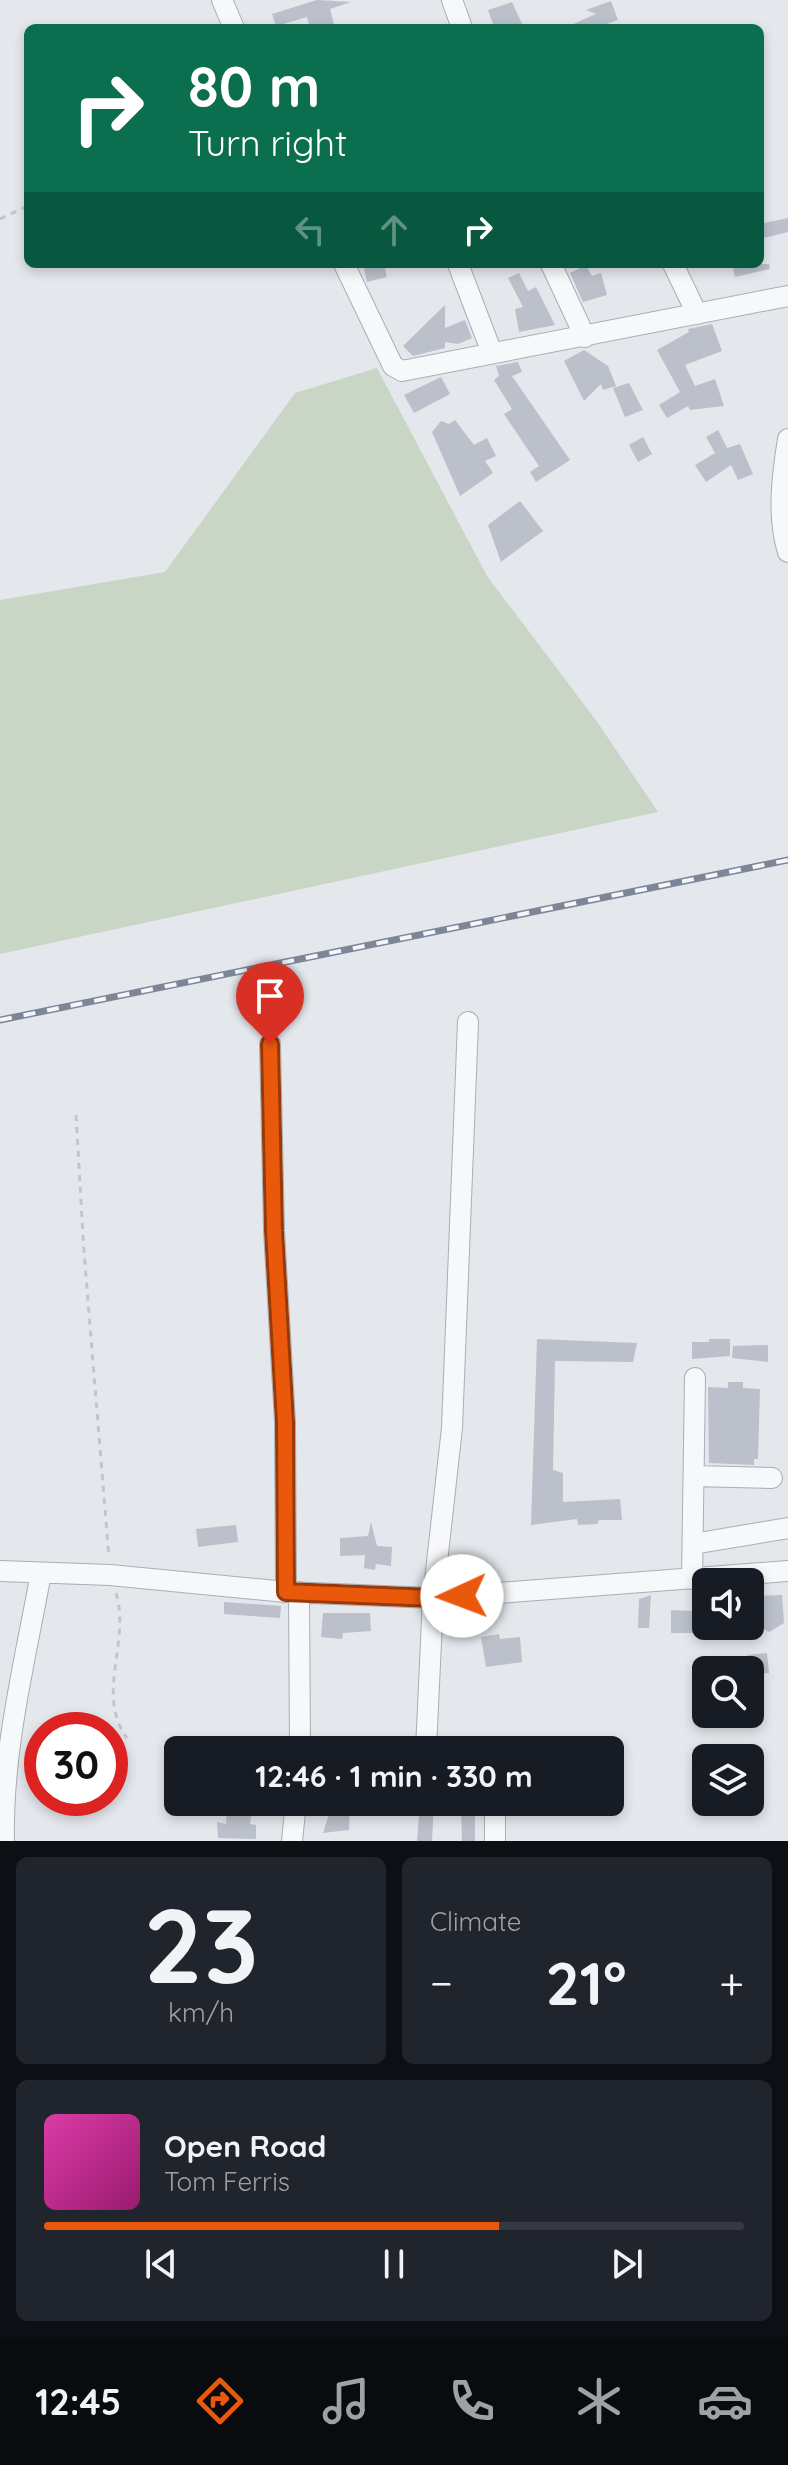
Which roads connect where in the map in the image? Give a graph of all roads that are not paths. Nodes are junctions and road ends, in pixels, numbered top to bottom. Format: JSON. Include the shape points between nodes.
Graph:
{"nodes":[{"id":1,"x":222,"y":0,"type":"edge"},
{"id":2,"x":452,"y":0,"type":"edge"},
{"id":3,"x":232,"y":24,"type":"edge"},
{"id":4,"x":461,"y":24,"type":"edge"},
{"id":5,"x":346,"y":268,"type":"edge"},
{"id":6,"x":460,"y":268,"type":"edge"},
{"id":7,"x":553,"y":268,"type":"edge"},
{"id":8,"x":675,"y":268,"type":"edge"},
{"id":9,"x":788,"y":296,"type":"edge"},
{"id":10,"x":697,"y":314,"type":"junction"},
{"id":11,"x":585,"y":337,"type":"junction"},
{"id":12,"x":492,"y":353,"type":"junction"},
{"id":13,"x":788,"y":439,"type":"edge"},
{"id":14,"x":788,"y":552,"type":"edge"},
{"id":15,"x":468,"y":1022,"type":"dead end"},
{"id":16,"x":270,"y":1044,"type":"dead end"},
{"id":17,"x":695,"y":1378,"type":"dead end"},
{"id":18,"x":694,"y":1476,"type":"junction"},
{"id":19,"x":772,"y":1478,"type":"dead end"},
{"id":20,"x":788,"y":1528,"type":"edge"},
{"id":21,"x":693,"y":1544,"type":"junction"},
{"id":22,"x":692,"y":1568,"type":"edge"},
{"id":23,"x":0,"y":1571,"type":"edge"},
{"id":24,"x":788,"y":1571,"type":"edge"},
{"id":25,"x":41,"y":1573,"type":"junction"},
{"id":26,"x":764,"y":1573,"type":"edge"},
{"id":27,"x":692,"y":1579,"type":"edge"},
{"id":28,"x":293,"y":1592,"type":"junction"},
{"id":29,"x":433,"y":1598,"type":"junction"},
{"id":30,"x":299,"y":1736,"type":"edge"},
{"id":31,"x":427,"y":1736,"type":"edge"},
{"id":32,"x":295,"y":1816,"type":"edge"},
{"id":33,"x":495,"y":1816,"type":"edge"},
{"id":34,"x":4,"y":1841,"type":"edge"},
{"id":35,"x":292,"y":1841,"type":"edge"},
{"id":36,"x":495,"y":1841,"type":"edge"}],
"edges":[{"from":1,"to":3,"type":"street"},
{"from":2,"to":4,"type":"street"},
{"from":5,"to":12,"type":"street","via":[[398,370]]},
{"from":6,"to":12,"type":"street"},
{"from":7,"to":11,"type":"street"},
{"from":8,"to":10,"type":"street"},
{"from":9,"to":10,"type":"street"},
{"from":10,"to":11,"type":"street"},
{"from":11,"to":12,"type":"street"},
{"from":13,"to":14,"type":"street","via":[[782,535]]},
{"from":15,"to":29,"type":"street","via":[[452,1428]]},
{"from":16,"to":28,"type":"street"},
{"from":17,"to":18,"type":"street"},
{"from":18,"to":19,"type":"street"},
{"from":18,"to":21,"type":"street"},
{"from":20,"to":21,"type":"street"},
{"from":21,"to":22,"type":"street"},
{"from":23,"to":25,"type":"street"},
{"from":24,"to":26,"type":"street"},
{"from":25,"to":28,"type":"street"},
{"from":25,"to":34,"type":"street","via":[[3,1797]]},
{"from":27,"to":29,"type":"street"},
{"from":28,"to":29,"type":"street"},
{"from":28,"to":30,"type":"street"},
{"from":29,"to":31,"type":"street"},
{"from":32,"to":35,"type":"street"},
{"from":33,"to":36,"type":"street"}]}
